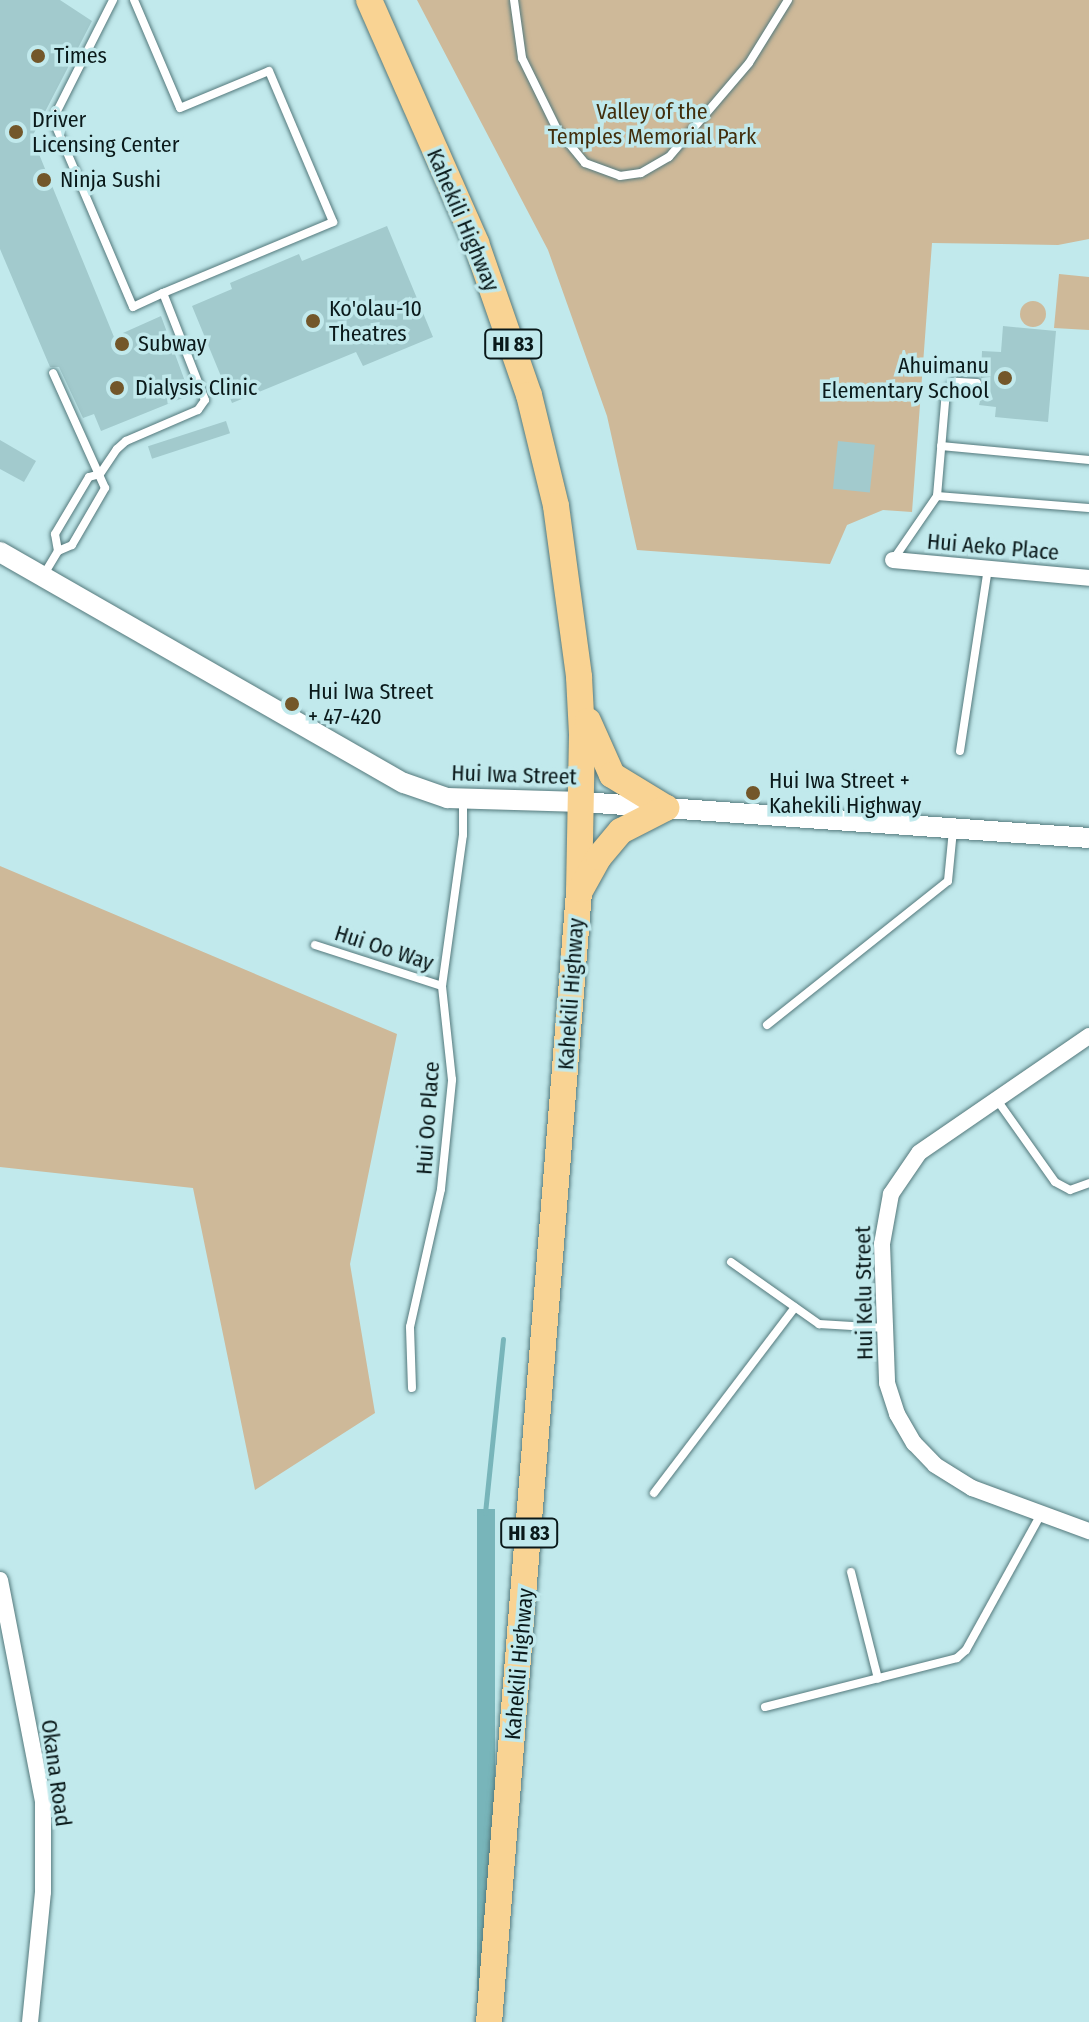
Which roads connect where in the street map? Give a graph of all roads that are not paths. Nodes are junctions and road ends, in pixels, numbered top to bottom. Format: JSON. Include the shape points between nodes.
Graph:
{"nodes":[{"id":1,"x":113,"y":0,"type":"edge"},
{"id":2,"x":134,"y":0,"type":"edge"},
{"id":3,"x":369,"y":0,"type":"edge"},
{"id":4,"x":514,"y":0,"type":"edge"},
{"id":5,"x":788,"y":0,"type":"edge"},
{"id":6,"x":163,"y":293,"type":"junction"},
{"id":7,"x":53,"y":373,"type":"dead end"},
{"id":8,"x":977,"y":383,"type":"dead end"},
{"id":9,"x":941,"y":446,"type":"junction"},
{"id":10,"x":1089,"y":460,"type":"edge"},
{"id":11,"x":100,"y":474,"type":"junction"},
{"id":12,"x":937,"y":496,"type":"junction"},
{"id":13,"x":1089,"y":508,"type":"edge"},
{"id":14,"x":58,"y":551,"type":"junction"},
{"id":15,"x":0,"y":552,"type":"edge"},
{"id":16,"x":893,"y":560,"type":"joint"},
{"id":17,"x":988,"y":568,"type":"junction"},
{"id":18,"x":42,"y":576,"type":"junction"},
{"id":19,"x":1089,"y":578,"type":"edge"},
{"id":20,"x":580,"y":699,"type":"junction"},
{"id":21,"x":960,"y":751,"type":"dead end"},
{"id":22,"x":463,"y":801,"type":"junction"},
{"id":23,"x":582,"y":802,"type":"junction"},
{"id":24,"x":666,"y":808,"type":"junction"},
{"id":25,"x":953,"y":829,"type":"junction"},
{"id":26,"x":1089,"y":838,"type":"edge"},
{"id":27,"x":579,"y":892,"type":"junction"},
{"id":28,"x":315,"y":945,"type":"dead end"},
{"id":29,"x":442,"y":986,"type":"junction"},
{"id":30,"x":767,"y":1025,"type":"dead end"},
{"id":31,"x":1089,"y":1036,"type":"edge"},
{"id":32,"x":996,"y":1099,"type":"junction"},
{"id":33,"x":1089,"y":1183,"type":"edge"},
{"id":34,"x":731,"y":1262,"type":"dead end"},
{"id":35,"x":795,"y":1307,"type":"junction"},
{"id":36,"x":885,"y":1328,"type":"junction"},
{"id":37,"x":412,"y":1388,"type":"dead end"},
{"id":38,"x":654,"y":1493,"type":"dead end"},
{"id":39,"x":1041,"y":1514,"type":"junction"},
{"id":40,"x":1089,"y":1531,"type":"edge"},
{"id":41,"x":851,"y":1572,"type":"dead end"},
{"id":42,"x":0,"y":1580,"type":"edge"},
{"id":43,"x":878,"y":1679,"type":"junction"},
{"id":44,"x":765,"y":1707,"type":"dead end"},
{"id":45,"x":30,"y":2022,"type":"edge"},
{"id":46,"x":489,"y":2022,"type":"edge"}],
"edges":[{"from":1,"to":6,"type":"lane","via":[[53,119],[133,307]]},
{"from":2,"to":6,"type":"lane","via":[[180,108],[269,71],[333,222]]},
{"from":3,"to":20,"type":"main road","name":"Kahekili Highway","number":"HI 83","via":[[476,243],[529,395],[566,563]]},
{"from":4,"to":5,"type":"lane","via":[[522,58],[557,129],[585,163],[620,176],[641,173],[669,157],[749,63]]},
{"from":6,"to":11,"type":"lane","via":[[205,400],[198,410],[126,441]]},
{"from":7,"to":11,"type":"lane"},
{"from":8,"to":9,"type":"lane","via":[[948,387]]},
{"from":9,"to":10,"type":"lane"},
{"from":9,"to":12,"type":"lane"},
{"from":11,"to":14,"type":"lane","via":[[89,477],[55,534]]},
{"from":11,"to":14,"type":"lane","via":[[105,488],[72,545]]},
{"from":12,"to":13,"type":"lane"},
{"from":12,"to":16,"type":"lane"},
{"from":14,"to":18,"type":"lane"},
{"from":15,"to":18,"type":"street","name":"Hui Iwa Street"},
{"from":16,"to":17,"type":"street","name":"Hui Aeko Place"},
{"from":17,"to":19,"type":"street","name":"Hui Aeko Place"},
{"from":17,"to":21,"type":"lane"},
{"from":18,"to":22,"type":"street","name":"Hui Iwa Street","via":[[404,783]]},
{"from":20,"to":23,"type":"main road","name":"Kahekili Highway","number":"HI 83"},
{"from":20,"to":24,"type":"main road","via":[[612,775]]},
{"from":22,"to":23,"type":"street","name":"Hui Iwa Street"},
{"from":22,"to":29,"type":"lane","name":"Hui Oo Place"},
{"from":23,"to":24,"type":"street","name":"Hui Iwa Street"},
{"from":23,"to":27,"type":"main road","name":"Kahekili Highway","number":"HI 83"},
{"from":24,"to":25,"type":"street","name":"Hui Iwa Street"},
{"from":24,"to":27,"type":"main road","via":[[621,831]]},
{"from":25,"to":26,"type":"street","name":"Hui Iwa Street"},
{"from":25,"to":30,"type":"lane","via":[[948,881]]},
{"from":27,"to":46,"type":"main road","name":"Kahekili Highway","number":"HI 83"},
{"from":28,"to":29,"type":"lane","name":"Hui Oo Way"},
{"from":29,"to":37,"type":"lane","name":"Hui Oo Place","via":[[452,1080],[441,1189],[410,1327]]},
{"from":31,"to":32,"type":"street","name":"Hui Kelu Street"},
{"from":32,"to":33,"type":"lane","via":[[1055,1182],[1070,1190]]},
{"from":32,"to":36,"type":"street","name":"Hui Kelu Street","via":[[919,1153],[891,1194],[882,1236]]},
{"from":34,"to":35,"type":"lane"},
{"from":35,"to":36,"type":"lane","via":[[824,1325]]},
{"from":35,"to":38,"type":"lane"},
{"from":36,"to":39,"type":"street","name":"Hui Kelu Street","via":[[887,1383],[914,1443],[959,1482]]},
{"from":39,"to":40,"type":"street","name":"Hui Kelu Street"},
{"from":39,"to":43,"type":"lane","via":[[962,1654]]},
{"from":41,"to":43,"type":"lane"},
{"from":42,"to":45,"type":"street","name":"Okana Road","via":[[43,1801],[43,1892]]},
{"from":43,"to":44,"type":"lane"}]}
